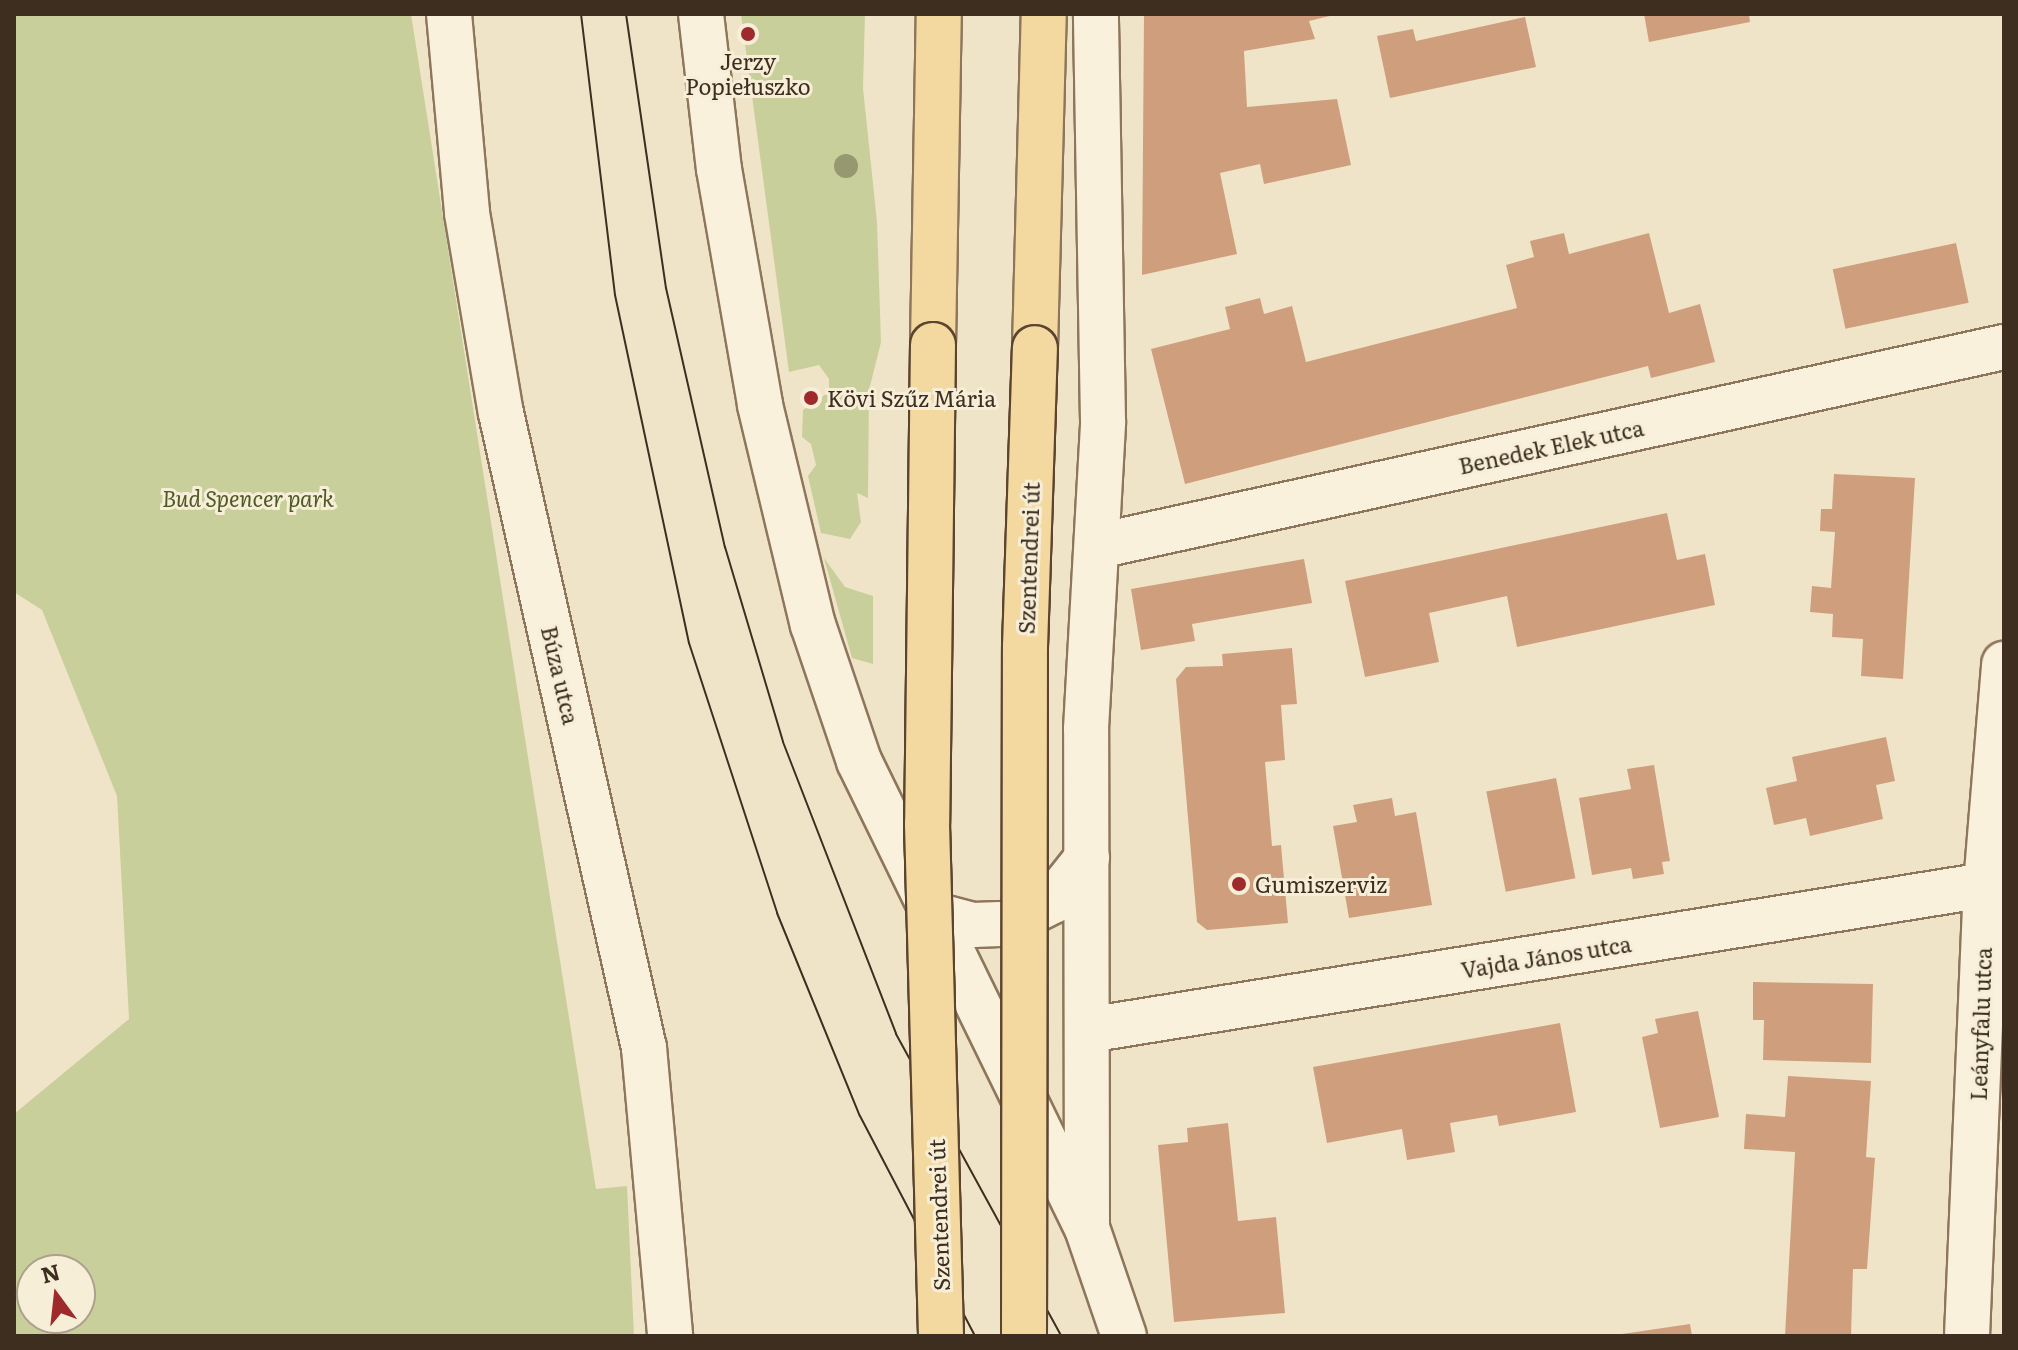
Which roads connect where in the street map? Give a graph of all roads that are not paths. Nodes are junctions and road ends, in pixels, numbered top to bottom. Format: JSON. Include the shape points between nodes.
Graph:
{"nodes":[{"id":1,"x":449,"y":14,"type":"edge"},
{"id":2,"x":701,"y":14,"type":"edge"},
{"id":3,"x":939,"y":14,"type":"edge"},
{"id":4,"x":1044,"y":14,"type":"edge"},
{"id":5,"x":1096,"y":14,"type":"edge"},
{"id":6,"x":2004,"y":347,"type":"edge"},
{"id":7,"x":1098,"y":546,"type":"junction"},
{"id":8,"x":2004,"y":664,"type":"edge"},
{"id":9,"x":1087,"y":858,"type":"junction"},
{"id":10,"x":1995,"y":884,"type":"edge"},
{"id":11,"x":935,"y":915,"type":"junction"},
{"id":12,"x":1088,"y":1030,"type":"junction"},
{"id":13,"x":1087,"y":1228,"type":"junction"},
{"id":14,"x":670,"y":1336,"type":"edge"},
{"id":15,"x":941,"y":1336,"type":"edge"},
{"id":16,"x":1024,"y":1336,"type":"edge"},
{"id":17,"x":1124,"y":1336,"type":"edge"},
{"id":18,"x":1967,"y":1336,"type":"edge"}],
"edges":[{"from":1,"to":14,"type":"street","name":"Búza utca","via":[[467,213],[501,413],[644,1048]]},
{"from":2,"to":11,"type":"street","via":[[719,169],[760,405],[813,625],[859,761]]},
{"from":3,"to":15,"type":"main road","name":"Szentendrei út","bridge":true,"via":[[927,824]]},
{"from":4,"to":16,"type":"main road","name":"Szentendrei út","bridge":true,"via":[[1025,647]]},
{"from":5,"to":7,"type":"street","via":[[1103,421]]},
{"from":6,"to":7,"type":"street","name":"Benedek Elek utca"},
{"from":7,"to":9,"type":"street","via":[[1086,729]]},
{"from":8,"to":10,"type":"street","name":"Leányfalu utca"},
{"from":9,"to":11,"type":"street","via":[[1053,901],[1007,924],[973,925]]},
{"from":9,"to":12,"type":"street"},
{"from":10,"to":12,"type":"street","name":"Vajda János utca"},
{"from":10,"to":18,"type":"street","name":"Leányfalu utca"},
{"from":11,"to":13,"type":"street"},
{"from":12,"to":13,"type":"street"},
{"from":13,"to":17,"type":"street"}]}
